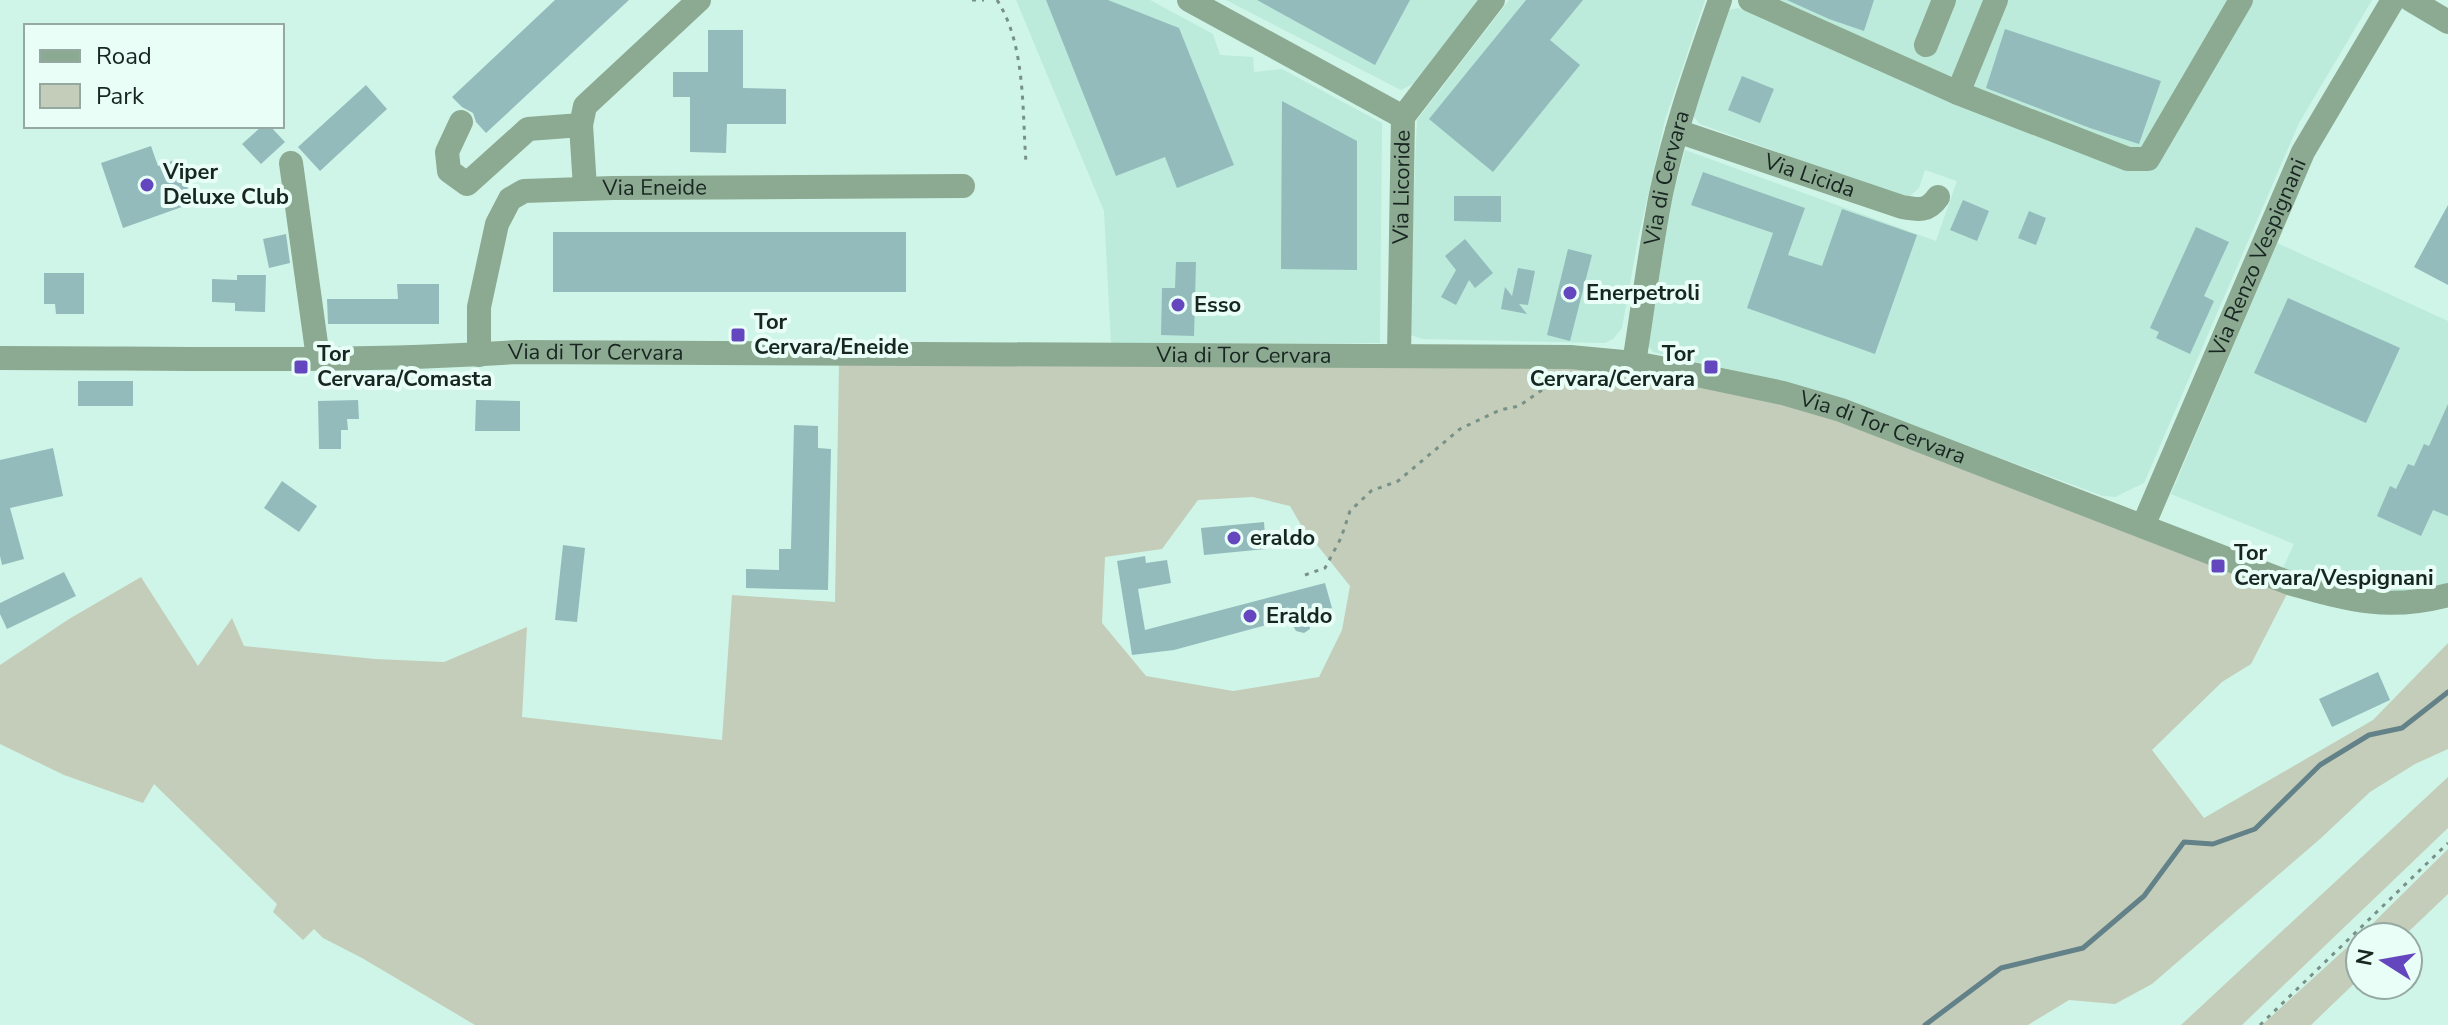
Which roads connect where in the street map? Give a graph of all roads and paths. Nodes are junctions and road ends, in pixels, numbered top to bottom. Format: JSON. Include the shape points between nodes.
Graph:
{"nodes":[{"id":1,"x":699,"y":0,"type":"edge"},
{"id":2,"x":972,"y":0,"type":"edge"},
{"id":3,"x":984,"y":0,"type":"edge"},
{"id":4,"x":997,"y":0,"type":"edge"},
{"id":5,"x":1189,"y":0,"type":"edge"},
{"id":6,"x":1493,"y":0,"type":"edge"},
{"id":7,"x":1720,"y":0,"type":"edge"},
{"id":8,"x":1944,"y":0,"type":"edge"},
{"id":9,"x":1996,"y":0,"type":"edge"},
{"id":10,"x":2241,"y":0,"type":"edge"},
{"id":11,"x":2393,"y":0,"type":"edge"},
{"id":12,"x":2411,"y":0,"type":"edge"},
{"id":13,"x":1765,"y":3,"type":"edge"},
{"id":14,"x":2448,"y":22,"type":"edge"},
{"id":15,"x":1926,"y":45,"type":"dead end"},
{"id":16,"x":1958,"y":93,"type":"junction"},
{"id":17,"x":1403,"y":117,"type":"junction"},
{"id":18,"x":461,"y":122,"type":"dead end"},
{"id":19,"x":581,"y":125,"type":"junction"},
{"id":20,"x":1677,"y":131,"type":"junction"},
{"id":21,"x":1026,"y":162,"type":"dead end"},
{"id":22,"x":291,"y":163,"type":"dead end"},
{"id":23,"x":963,"y":186,"type":"dead end"},
{"id":24,"x":585,"y":188,"type":"junction"},
{"id":25,"x":1938,"y":197,"type":"dead end"},
{"id":26,"x":479,"y":355,"type":"junction"},
{"id":27,"x":1399,"y":355,"type":"junction"},
{"id":28,"x":1545,"y":357,"type":"junction"},
{"id":29,"x":0,"y":358,"type":"edge"},
{"id":30,"x":318,"y":358,"type":"junction"},
{"id":31,"x":1634,"y":363,"type":"junction"},
{"id":32,"x":2143,"y":526,"type":"junction"},
{"id":33,"x":1305,"y":575,"type":"dead end"},
{"id":34,"x":2448,"y":595,"type":"edge"},
{"id":35,"x":2448,"y":843,"type":"edge"},
{"id":36,"x":2260,"y":1025,"type":"edge"}],
"edges":[{"from":1,"to":19,"type":"street","via":[[585,106]]},
{"from":2,"to":3,"type":"path"},
{"from":4,"to":21,"type":"path","via":[[1018,56]]},
{"from":5,"to":17,"type":"street"},
{"from":6,"to":17,"type":"street","name":"Via Licoride"},
{"from":7,"to":20,"type":"street","name":"Via di Cervara"},
{"from":8,"to":15,"type":"street"},
{"from":9,"to":16,"type":"street"},
{"from":10,"to":16,"type":"street","via":[[2148,159],[2128,159]]},
{"from":11,"to":32,"type":"street","name":"Via Renzo Vespignani","via":[[2303,152]]},
{"from":12,"to":14,"type":"street"},
{"from":13,"to":16,"type":"street"},
{"from":17,"to":27,"type":"street","name":"Via Licoride"},
{"from":18,"to":19,"type":"street","via":[[447,152],[449,171],[467,184],[528,129]]},
{"from":19,"to":24,"type":"street"},
{"from":20,"to":25,"type":"street","name":"Via Licida","via":[[1902,207],[1921,210]]},
{"from":20,"to":31,"type":"street","name":"Via di Cervara","via":[[1661,194]]},
{"from":22,"to":30,"type":"street"},
{"from":23,"to":24,"type":"street","name":"Via Eneide"},
{"from":24,"to":26,"type":"street","name":"Via Eneide","via":[[524,191],[502,209],[481,290]]},
{"from":26,"to":27,"type":"street","name":"Via di Tor Cervara"},
{"from":26,"to":30,"type":"street","name":"Via di Tor Cervara"},
{"from":27,"to":28,"type":"street","name":"Via di Tor Cervara"},
{"from":28,"to":31,"type":"street","name":"Via di Tor Cervara"},
{"from":28,"to":33,"type":"path","via":[[1542,390],[1519,406],[1460,429],[1398,481],[1371,491],[1350,511],[1325,568]]},
{"from":29,"to":30,"type":"street","name":"Via di Tor Cervara"},
{"from":31,"to":32,"type":"street","name":"Via di Tor Cervara","via":[[1763,388],[1841,410]]},
{"from":32,"to":34,"type":"street","name":"Via di Tor Cervara","via":[[2292,584],[2349,600],[2384,604]]},
{"from":35,"to":36,"type":"path"}]}
